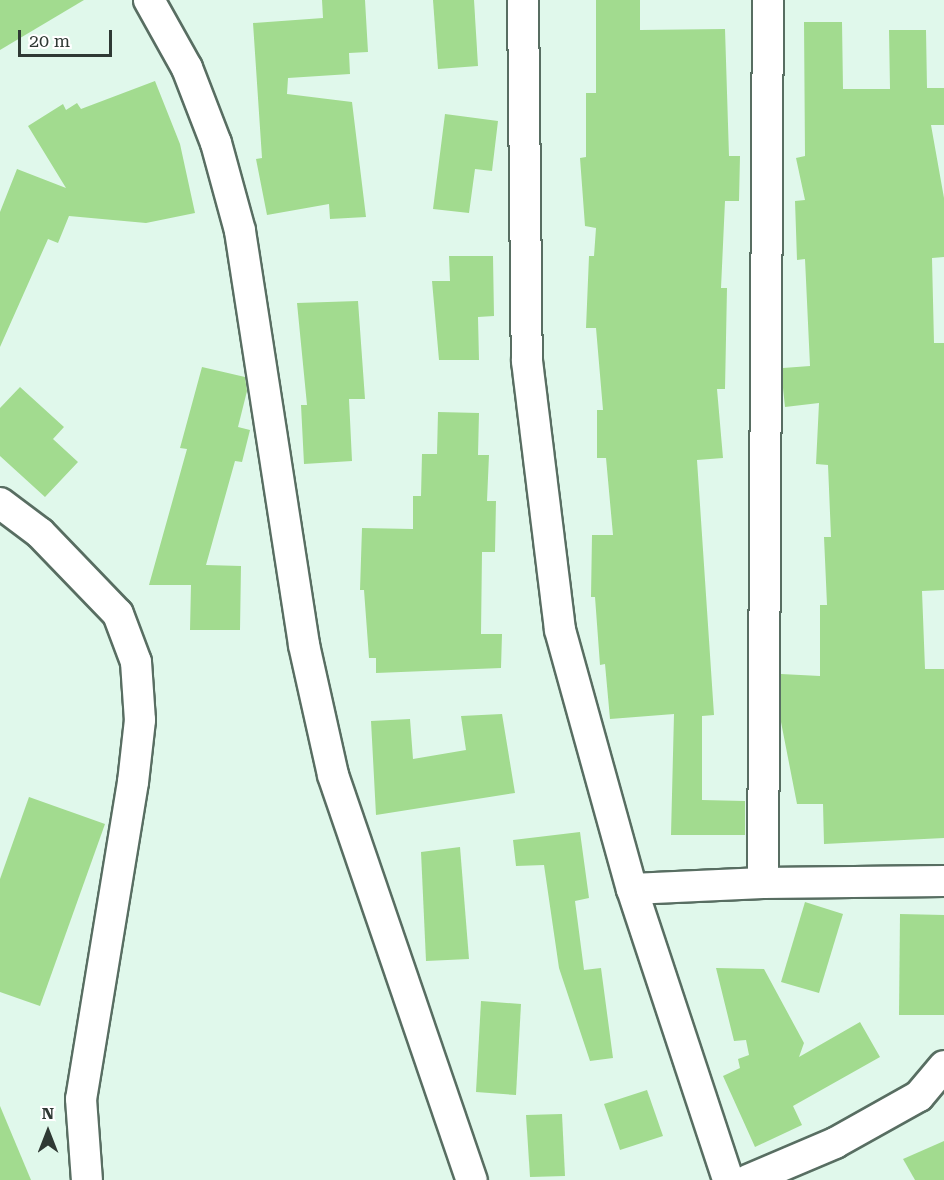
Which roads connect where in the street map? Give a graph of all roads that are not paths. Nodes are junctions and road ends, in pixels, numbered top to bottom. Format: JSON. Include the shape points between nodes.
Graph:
{"nodes":[{"id":1,"x":149,"y":0,"type":"edge"},
{"id":2,"x":523,"y":0,"type":"edge"},
{"id":3,"x":768,"y":0,"type":"edge"},
{"id":4,"x":0,"y":503,"type":"edge"},
{"id":5,"x":944,"y":881,"type":"edge"},
{"id":6,"x":763,"y":883,"type":"junction"},
{"id":7,"x":632,"y":889,"type":"junction"},
{"id":8,"x":944,"y":1066,"type":"edge"},
{"id":9,"x":727,"y":1178,"type":"edge"},
{"id":10,"x":87,"y":1180,"type":"edge"},
{"id":11,"x":472,"y":1180,"type":"edge"}],
"edges":[{"from":1,"to":11,"type":"street","via":[[188,68],[216,142],[240,231],[304,645],[333,775]]},
{"from":2,"to":7,"type":"street","via":[[527,361],[538,468],[560,630]]},
{"from":3,"to":6,"type":"street"},
{"from":4,"to":10,"type":"street","via":[[40,533],[118,614],[136,662],[140,720],[133,782],[81,1099]]},
{"from":5,"to":6,"type":"street"},
{"from":6,"to":7,"type":"street"},
{"from":7,"to":9,"type":"street"},
{"from":8,"to":9,"type":"street","via":[[919,1096],[835,1143]]}]}
